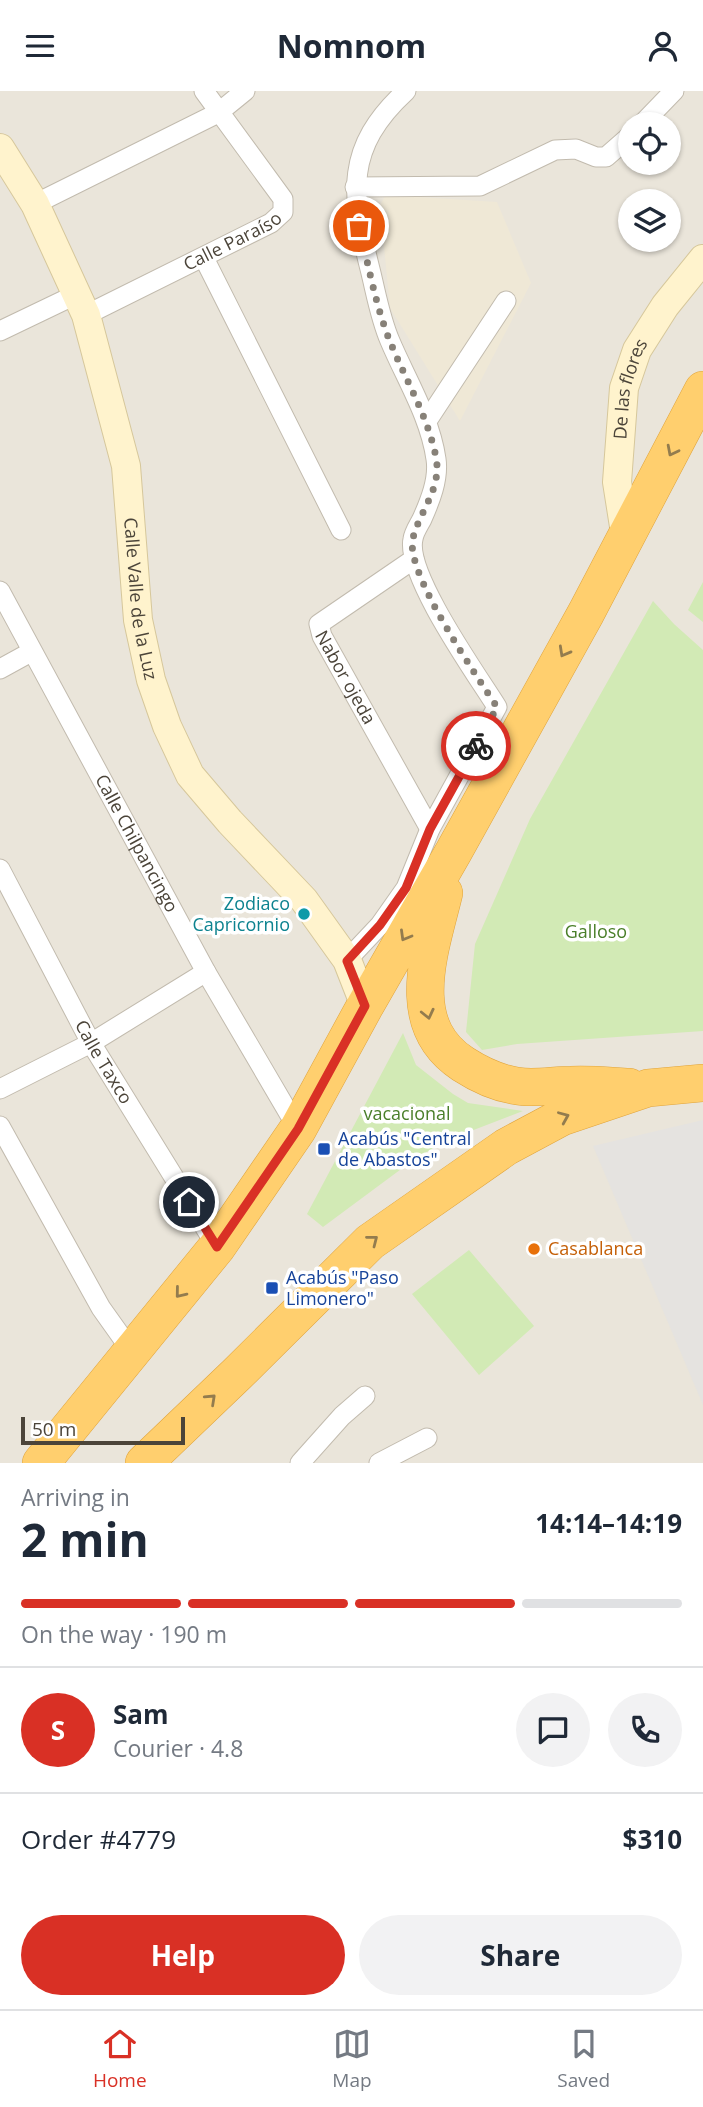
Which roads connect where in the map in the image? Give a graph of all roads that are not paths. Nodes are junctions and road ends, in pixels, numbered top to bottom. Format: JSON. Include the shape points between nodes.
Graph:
{"nodes":[{"id":1,"x":204,"y":91,"type":"edge"},
{"id":2,"x":245,"y":91,"type":"edge"},
{"id":3,"x":406,"y":91,"type":"edge"},
{"id":4,"x":674,"y":91,"type":"edge"},
{"id":5,"x":654,"y":112,"type":"edge"},
{"id":6,"x":218,"y":113,"type":"junction"},
{"id":7,"x":618,"y":147,"type":"edge"},
{"id":8,"x":0,"y":148,"type":"edge"},
{"id":9,"x":355,"y":187,"type":"junction"},
{"id":10,"x":35,"y":204,"type":"junction"},
{"id":11,"x":204,"y":258,"type":"junction"},
{"id":12,"x":703,"y":259,"type":"edge"},
{"id":13,"x":506,"y":301,"type":"dead end"},
{"id":14,"x":80,"y":305,"type":"junction"},
{"id":15,"x":0,"y":331,"type":"edge"},
{"id":16,"x":703,"y":390,"type":"edge"},
{"id":17,"x":427,"y":421,"type":"junction"},
{"id":18,"x":341,"y":530,"type":"dead end"},
{"id":19,"x":626,"y":539,"type":"junction"},
{"id":20,"x":414,"y":559,"type":"junction"},
{"id":21,"x":0,"y":591,"type":"edge"},
{"id":22,"x":31,"y":652,"type":"junction"},
{"id":23,"x":0,"y":669,"type":"edge"},
{"id":24,"x":442,"y":840,"type":"junction"},
{"id":25,"x":0,"y":869,"type":"edge"},
{"id":26,"x":347,"y":961,"type":"junction"},
{"id":27,"x":206,"y":972,"type":"junction"},
{"id":28,"x":365,"y":1006,"type":"junction"},
{"id":29,"x":91,"y":1043,"type":"junction"},
{"id":30,"x":703,"y":1083,"type":"edge"},
{"id":31,"x":648,"y":1087,"type":"junction"},
{"id":32,"x":0,"y":1089,"type":"edge"},
{"id":33,"x":0,"y":1126,"type":"edge"},
{"id":34,"x":298,"y":1129,"type":"junction"},
{"id":35,"x":217,"y":1247,"type":"junction"},
{"id":36,"x":133,"y":1353,"type":"junction"},
{"id":37,"x":365,"y":1396,"type":"dead end"},
{"id":38,"x":427,"y":1438,"type":"dead end"},
{"id":39,"x":41,"y":1463,"type":"edge"},
{"id":40,"x":144,"y":1463,"type":"edge"},
{"id":41,"x":300,"y":1463,"type":"edge"},
{"id":42,"x":379,"y":1463,"type":"edge"}],
"edges":[{"from":1,"to":6,"type":"street","name":"Calle Paraíso"},
{"from":2,"to":6,"type":"street"},
{"from":3,"to":9,"type":"street","via":[[386,110],[362,147]]},
{"from":4,"to":5,"type":"street"},
{"from":6,"to":10,"type":"street"},
{"from":6,"to":11,"type":"street","name":"Calle Paraíso","via":[[283,199],[283,212]]},
{"from":7,"to":9,"type":"street","via":[[607,157],[576,149],[555,150],[480,185]]},
{"from":8,"to":10,"type":"street","name":"Calle Valle de la Luz"},
{"from":9,"to":17,"type":"street","via":[[359,226],[388,337]]},
{"from":10,"to":14,"type":"street","name":"Calle Valle de la Luz"},
{"from":11,"to":14,"type":"street","name":"Calle Paraíso"},
{"from":11,"to":18,"type":"street"},
{"from":12,"to":19,"type":"street","name":"De las flores","via":[[637,350],[624,388],[617,482]]},
{"from":13,"to":17,"type":"street"},
{"from":14,"to":15,"type":"street","name":"Calle Paraíso"},
{"from":14,"to":26,"type":"street","name":"Calle Valle de la Luz","via":[[126,465],[138,620],[167,726],[190,775],[304,900]]},
{"from":16,"to":19,"type":"highway","one_way":true},
{"from":17,"to":20,"type":"street","via":[[436,461],[432,497],[412,539]]},
{"from":19,"to":24,"type":"highway","one_way":true},
{"from":20,"to":24,"type":"street","via":[[424,585],[497,707]]},
{"from":20,"to":24,"type":"street","name":"Nabor ojeda","via":[[319,624]]},
{"from":21,"to":22,"type":"street","name":"Calle Chilpancingo"},
{"from":22,"to":23,"type":"street"},
{"from":22,"to":27,"type":"street","name":"Calle Chilpancingo"},
{"from":24,"to":26,"type":"street","via":[[380,925]]},
{"from":24,"to":28,"type":"highway","one_way":true},
{"from":24,"to":31,"type":"highway","one_way":true,"via":[[424,997],[430,1024],[447,1053],[482,1076],[519,1086]]},
{"from":25,"to":29,"type":"street","name":"Calle Taxco"},
{"from":26,"to":28,"type":"street","name":"Calle Valle de la Luz"},
{"from":27,"to":29,"type":"street"},
{"from":27,"to":34,"type":"street","name":"Calle Chilpancingo"},
{"from":28,"to":34,"type":"highway"},
{"from":29,"to":32,"type":"street"},
{"from":29,"to":35,"type":"street","name":"Calle Taxco"},
{"from":30,"to":31,"type":"highway"},
{"from":40,"to":31,"type":"highway","one_way":true,"via":[[370,1242],[506,1147],[562,1117]]},
{"from":33,"to":36,"type":"street","via":[[101,1308]]},
{"from":34,"to":35,"type":"highway"},
{"from":35,"to":36,"type":"highway","one_way":true},
{"from":36,"to":39,"type":"highway"},
{"from":37,"to":41,"type":"street"},
{"from":38,"to":42,"type":"street"}]}
